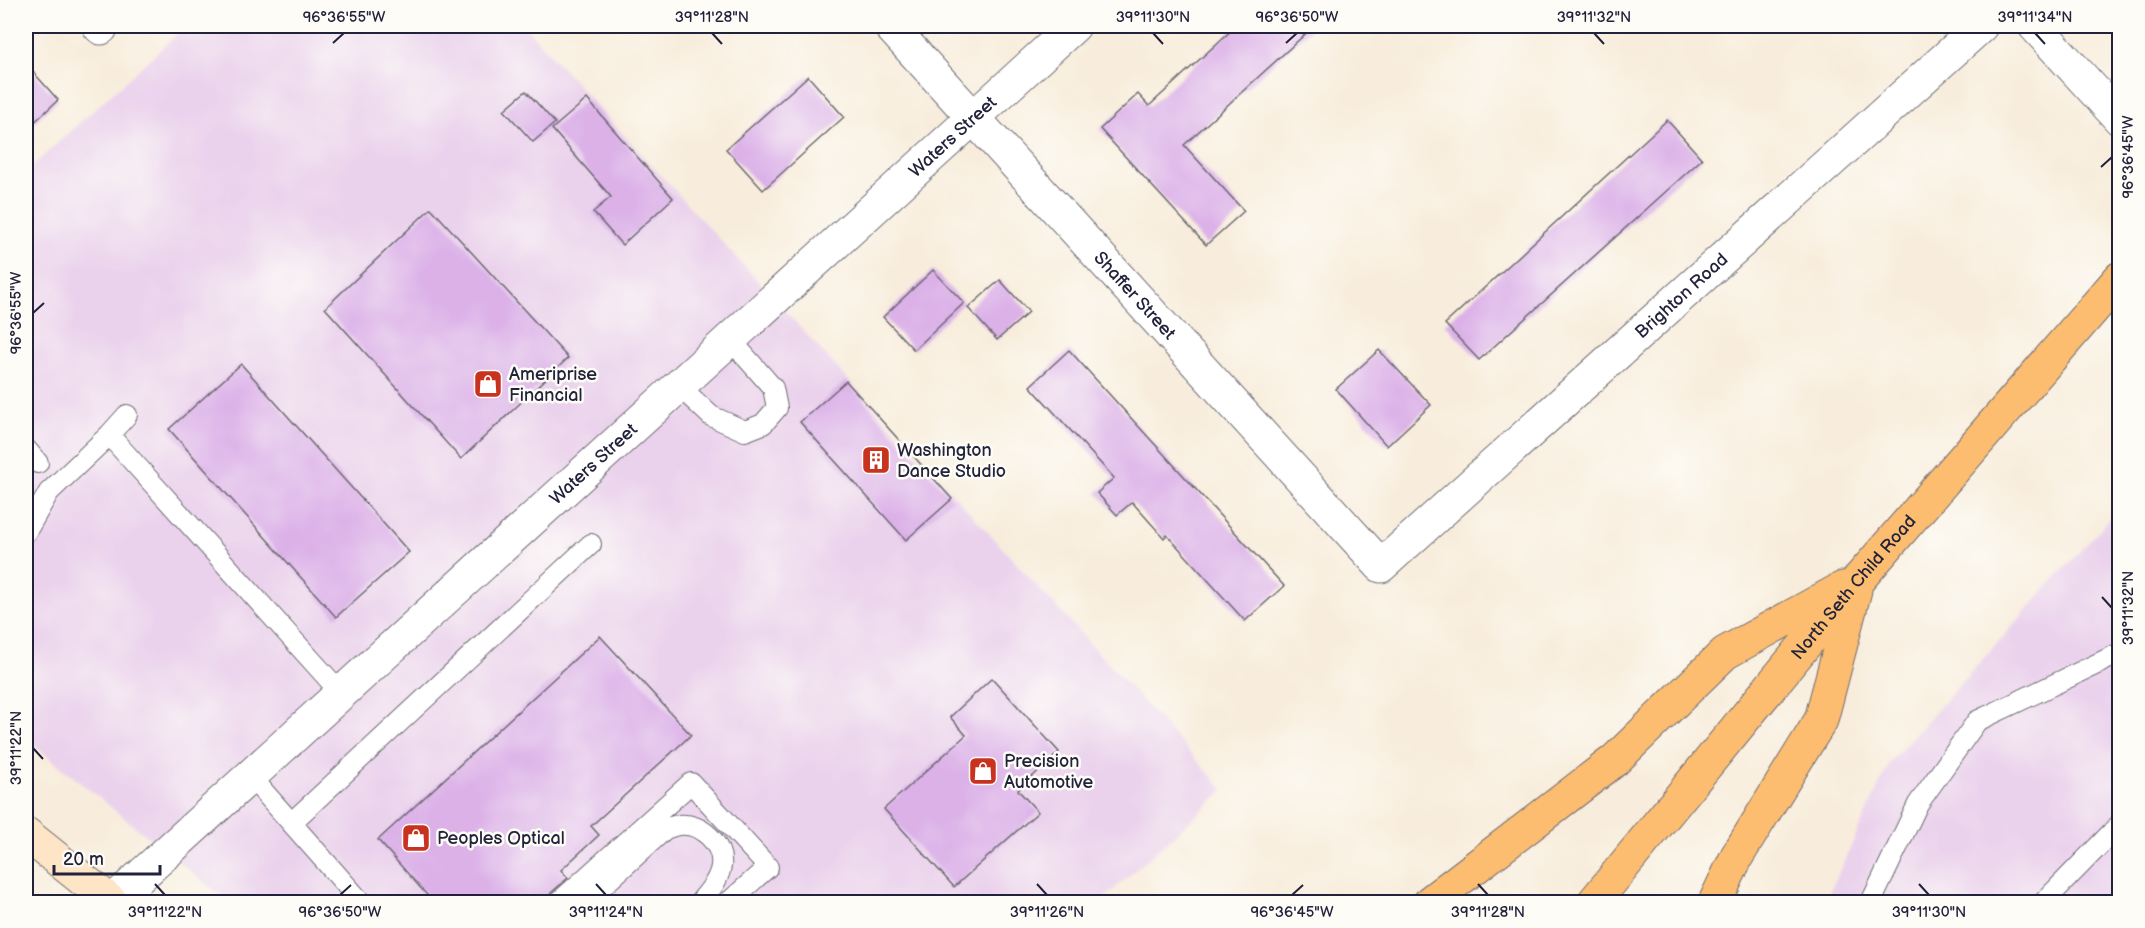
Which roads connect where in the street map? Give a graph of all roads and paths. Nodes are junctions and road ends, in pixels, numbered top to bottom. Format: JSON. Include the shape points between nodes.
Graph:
{"nodes":[{"id":1,"x":890,"y":26,"type":"edge"},
{"id":2,"x":1074,"y":26,"type":"edge"},
{"id":3,"x":1981,"y":26,"type":"edge"},
{"id":4,"x":2035,"y":26,"type":"edge"},
{"id":5,"x":2114,"y":26,"type":"edge"},
{"id":6,"x":2120,"y":31,"type":"edge"},
{"id":7,"x":973,"y":117,"type":"junction"},
{"id":8,"x":2120,"y":119,"type":"edge"},
{"id":9,"x":2120,"y":278,"type":"edge"},
{"id":10,"x":730,"y":339,"type":"junction"},
{"id":11,"x":679,"y":386,"type":"junction"},
{"id":12,"x":127,"y":415,"type":"dead end"},
{"id":13,"x":109,"y":435,"type":"junction"},
{"id":14,"x":26,"y":532,"type":"edge"},
{"id":15,"x":591,"y":544,"type":"dead end"},
{"id":16,"x":1381,"y":566,"type":"joint"},
{"id":17,"x":1858,"y":580,"type":"junction"},
{"id":18,"x":2120,"y":653,"type":"edge"},
{"id":19,"x":341,"y":693,"type":"junction"},
{"id":20,"x":250,"y":776,"type":"junction"},
{"id":21,"x":291,"y":823,"type":"junction"},
{"id":22,"x":2120,"y":824,"type":"edge"},
{"id":23,"x":26,"y":834,"type":"edge"},
{"id":24,"x":112,"y":903,"type":"edge"},
{"id":25,"x":361,"y":903,"type":"edge"},
{"id":26,"x":559,"y":903,"type":"edge"},
{"id":27,"x":585,"y":903,"type":"edge"},
{"id":28,"x":700,"y":903,"type":"edge"},
{"id":29,"x":729,"y":903,"type":"edge"},
{"id":30,"x":1430,"y":903,"type":"edge"},
{"id":31,"x":1594,"y":903,"type":"edge"},
{"id":32,"x":1715,"y":903,"type":"edge"},
{"id":33,"x":1871,"y":903,"type":"edge"},
{"id":34,"x":2044,"y":903,"type":"edge"}],
"edges":[{"from":1,"to":7,"type":"street","name":"Shaffer Street"},
{"from":2,"to":7,"type":"street","name":"Waters Street"},
{"from":3,"to":16,"type":"street","name":"Brighton Road"},
{"from":4,"to":8,"type":"street"},
{"from":5,"to":6,"type":"path"},
{"from":7,"to":10,"type":"street","name":"Waters Street"},
{"from":7,"to":16,"type":"street","name":"Shaffer Street"},
{"from":9,"to":17,"type":"main road","name":"North Seth Child Road"},
{"from":10,"to":11,"type":"street","name":"Waters Street"},
{"from":10,"to":11,"type":"lane","via":[[773,388],[777,408],[763,424],[745,431],[711,416]]},
{"from":11,"to":19,"type":"street","name":"Waters Street"},
{"from":12,"to":13,"type":"lane"},
{"from":13,"to":14,"type":"lane","via":[[49,492]]},
{"from":13,"to":19,"type":"lane"},
{"from":15,"to":21,"type":"lane"},
{"from":17,"to":30,"type":"main road","via":[[1725,653],[1615,760]]},
{"from":17,"to":31,"type":"main road","name":"North Seth Child Road"},
{"from":17,"to":32,"type":"main road","via":[[1821,720],[1737,856]]},
{"from":18,"to":33,"type":"lane","via":[[1977,721],[1918,804]]},
{"from":19,"to":20,"type":"street","name":"Waters Street"},
{"from":20,"to":21,"type":"lane"},
{"from":20,"to":24,"type":"street","name":"Waters Street"},
{"from":21,"to":25,"type":"lane"},
{"from":22,"to":34,"type":"lane"},
{"from":23,"to":24,"type":"main road"},
{"from":26,"to":29,"type":"lane","via":[[691,783],[768,867]]},
{"from":27,"to":28,"type":"lane","via":[[665,830],[679,825],[696,827],[709,836],[722,856],[714,884]]}]}
